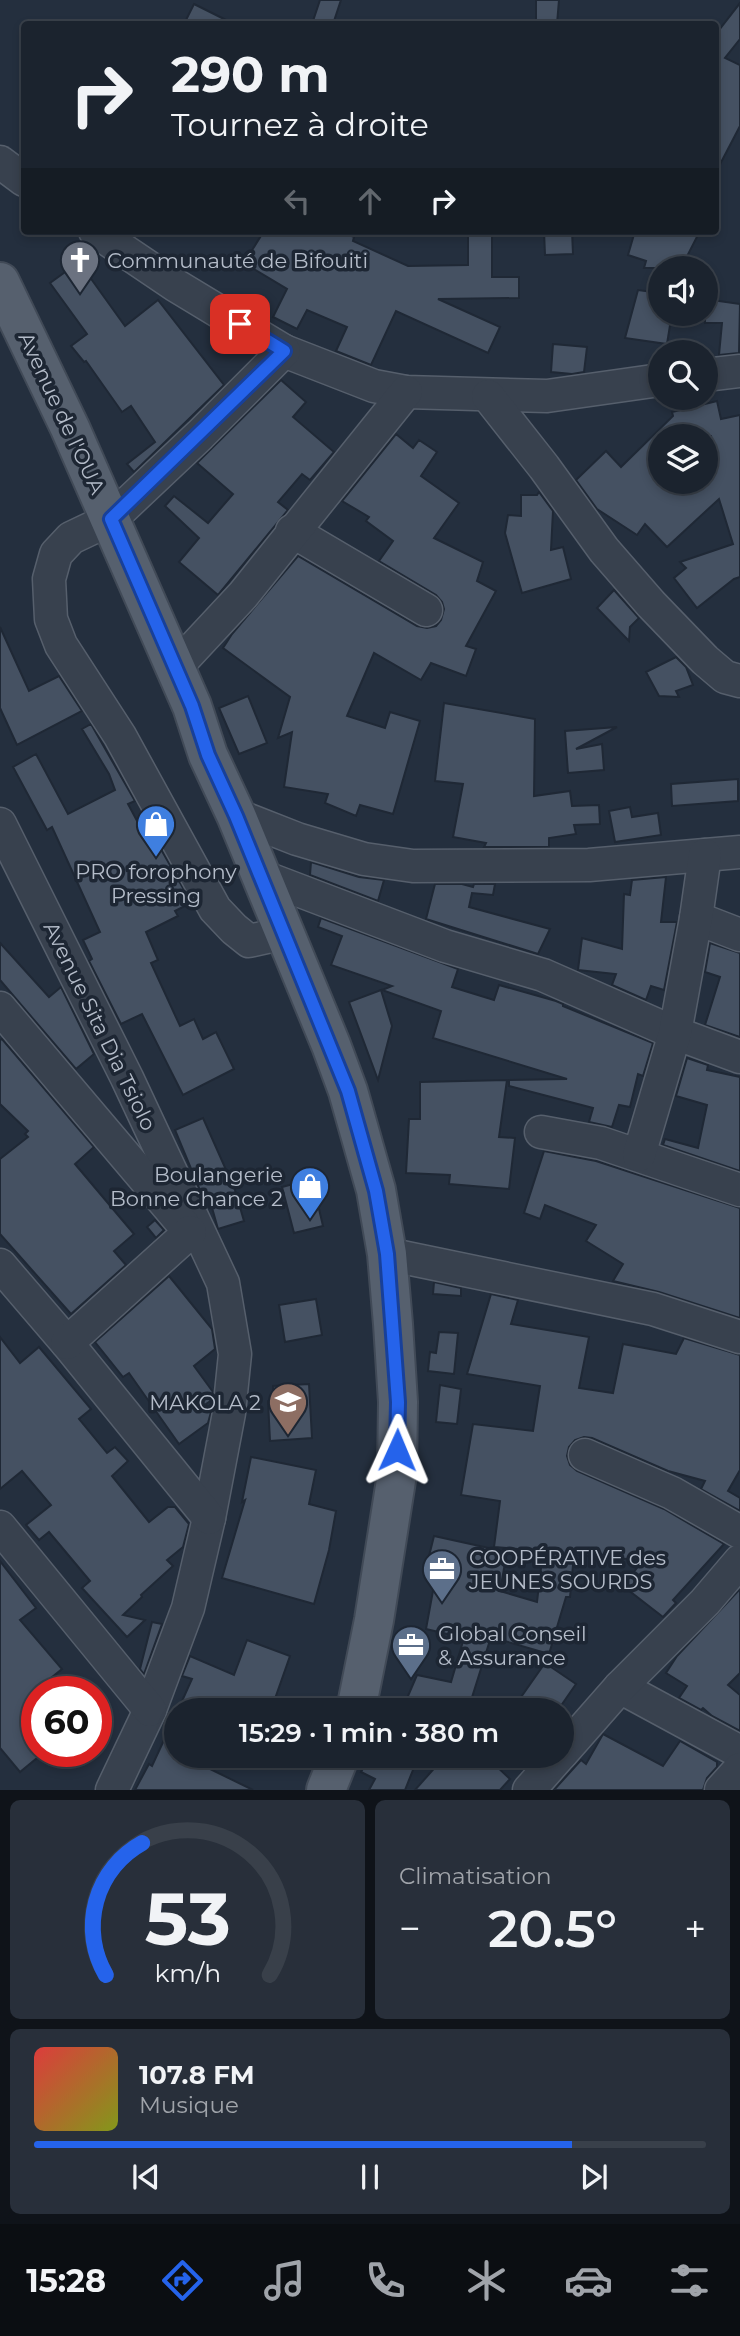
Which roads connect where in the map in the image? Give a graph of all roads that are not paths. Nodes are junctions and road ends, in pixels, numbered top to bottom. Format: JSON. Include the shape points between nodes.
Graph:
{"nodes":[{"id":1,"x":0,"y":162,"type":"edge"},
{"id":2,"x":21,"y":178,"type":"edge"},
{"id":3,"x":101,"y":235,"type":"edge"},
{"id":4,"x":0,"y":282,"type":"edge"},
{"id":5,"x":284,"y":351,"type":"junction"},
{"id":6,"x":740,"y":371,"type":"edge"},
{"id":7,"x":718,"y":374,"type":"edge"},
{"id":8,"x":648,"y":382,"type":"edge"},
{"id":9,"x":406,"y":392,"type":"junction"},
{"id":10,"x":488,"y":396,"type":"junction"},
{"id":11,"x":111,"y":519,"type":"junction"},
{"id":12,"x":292,"y":531,"type":"junction"},
{"id":13,"x":426,"y":610,"type":"dead end"},
{"id":14,"x":175,"y":668,"type":"junction"},
{"id":15,"x":740,"y":681,"type":"edge"},
{"id":16,"x":236,"y":816,"type":"junction"},
{"id":17,"x":0,"y":824,"type":"edge"},
{"id":18,"x":740,"y":852,"type":"edge"},
{"id":19,"x":705,"y":855,"type":"junction"},
{"id":20,"x":261,"y":876,"type":"junction"},
{"id":21,"x":696,"y":918,"type":"junction"},
{"id":22,"x":285,"y":933,"type":"junction"},
{"id":23,"x":740,"y":935,"type":"edge"},
{"id":24,"x":0,"y":1008,"type":"edge"},
{"id":25,"x":675,"y":1033,"type":"junction"},
{"id":26,"x":740,"y":1057,"type":"edge"},
{"id":27,"x":541,"y":1132,"type":"dead end"},
{"id":28,"x":639,"y":1155,"type":"junction"},
{"id":29,"x":740,"y":1190,"type":"edge"},
{"id":30,"x":190,"y":1232,"type":"junction"},
{"id":31,"x":387,"y":1254,"type":"junction"},
{"id":32,"x":0,"y":1265,"type":"edge"},
{"id":33,"x":223,"y":1283,"type":"junction"},
{"id":34,"x":740,"y":1338,"type":"edge"},
{"id":35,"x":67,"y":1343,"type":"junction"},
{"id":36,"x":585,"y":1455,"type":"dead end"},
{"id":37,"x":209,"y":1518,"type":"junction"},
{"id":38,"x":0,"y":1527,"type":"edge"},
{"id":39,"x":740,"y":1532,"type":"edge"},
{"id":40,"x":740,"y":1562,"type":"edge"},
{"id":41,"x":620,"y":1687,"type":"junction"},
{"id":42,"x":358,"y":1698,"type":"edge"},
{"id":43,"x":150,"y":1710,"type":"junction"},
{"id":44,"x":574,"y":1739,"type":"edge"},
{"id":45,"x":740,"y":1752,"type":"edge"},
{"id":46,"x":335,"y":1768,"type":"edge"},
{"id":47,"x":549,"y":1768,"type":"edge"},
{"id":48,"x":740,"y":1769,"type":"edge"},
{"id":49,"x":112,"y":1790,"type":"edge"},
{"id":50,"x":327,"y":1790,"type":"edge"},
{"id":51,"x":529,"y":1790,"type":"edge"},
{"id":52,"x":722,"y":1790,"type":"edge"}],
"edges":[{"from":1,"to":2,"type":"street"},
{"from":3,"to":5,"type":"street"},
{"from":4,"to":11,"type":"main road","name":"Avenue de l'OUA"},
{"from":5,"to":9,"type":"street","via":[[374,386]]},
{"from":5,"to":11,"type":"street"},
{"from":6,"to":7,"type":"street"},
{"from":8,"to":10,"type":"street","via":[[547,396]]},
{"from":9,"to":10,"type":"street"},
{"from":9,"to":12,"type":"street"},
{"from":10,"to":15,"type":"street","via":[[604,550],[651,604],[705,660],[725,677]]},
{"from":11,"to":14,"type":"main road","name":"Avenue de l'OUA"},
{"from":11,"to":22,"type":"street","via":[[71,538],[56,554],[49,579],[51,618],[61,646],[120,736],[215,909],[249,941]]},
{"from":12,"to":13,"type":"street"},
{"from":12,"to":14,"type":"street","via":[[243,595]]},
{"from":14,"to":16,"type":"main road","name":"Avenue de l'OUA"},
{"from":16,"to":19,"type":"street","via":[[364,859],[413,866],[589,865]]},
{"from":16,"to":20,"type":"main road","name":"Avenue de l'OUA"},
{"from":17,"to":33,"type":"street","name":"Avenue Sita Dia Tsiolo"},
{"from":18,"to":19,"type":"street"},
{"from":19,"to":21,"type":"street"},
{"from":20,"to":22,"type":"main road","name":"Avenue de l'OUA"},
{"from":20,"to":25,"type":"street","via":[[445,946],[543,975]]},
{"from":21,"to":23,"type":"street"},
{"from":21,"to":25,"type":"street"},
{"from":22,"to":31,"type":"main road","name":"Avenue de l'OUA","via":[[348,1091],[376,1191]]},
{"from":24,"to":30,"type":"street"},
{"from":25,"to":26,"type":"street"},
{"from":25,"to":28,"type":"street"},
{"from":27,"to":28,"type":"street"},
{"from":28,"to":29,"type":"street"},
{"from":30,"to":33,"type":"street"},
{"from":30,"to":35,"type":"street"},
{"from":31,"to":34,"type":"street","via":[[653,1309]]},
{"from":31,"to":42,"type":"main road","name":"Avenue de l'OUA","via":[[398,1402],[397,1474]]},
{"from":32,"to":35,"type":"street"},
{"from":33,"to":37,"type":"street","name":"Avenue Sita Dia Tsiolo","via":[[235,1354]]},
{"from":35,"to":37,"type":"street"},
{"from":36,"to":39,"type":"street","via":[[672,1493]]},
{"from":37,"to":43,"type":"street","name":"Avenue Sita Dia Tsiolo","via":[[188,1608]]},
{"from":38,"to":43,"type":"street"},
{"from":40,"to":41,"type":"street"},
{"from":41,"to":44,"type":"street"},
{"from":41,"to":45,"type":"street"},
{"from":43,"to":49,"type":"street","name":"Avenue Sita Dia Tsiolo"},
{"from":46,"to":50,"type":"main road"},
{"from":47,"to":51,"type":"street"},
{"from":48,"to":52,"type":"street"}]}
